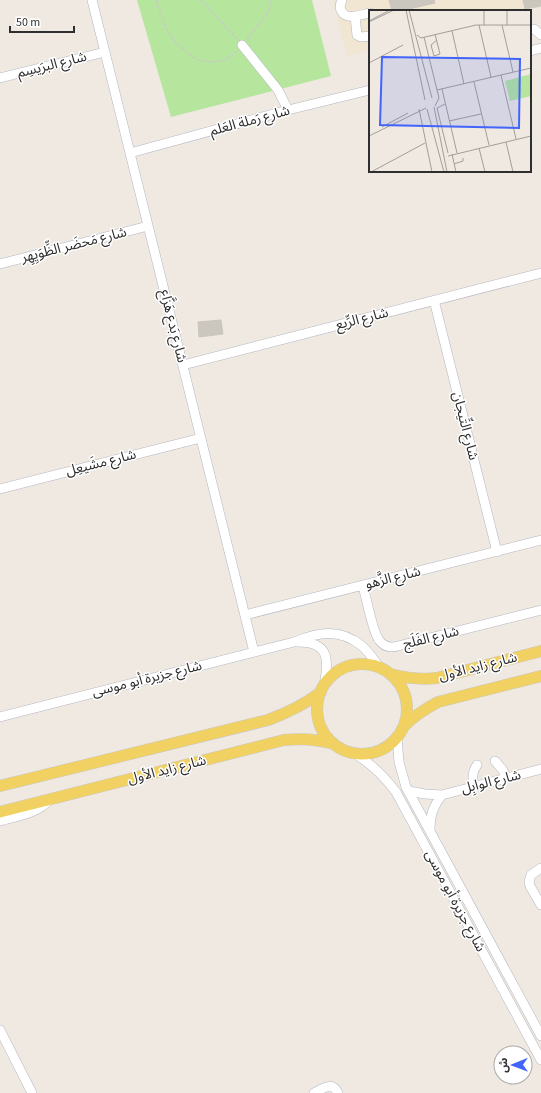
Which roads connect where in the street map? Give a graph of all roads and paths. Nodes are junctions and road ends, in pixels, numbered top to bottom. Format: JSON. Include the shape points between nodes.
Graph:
{"nodes":[{"id":1,"x":92,"y":0,"type":"edge"},
{"id":2,"x":156,"y":0,"type":"edge"},
{"id":3,"x":201,"y":0,"type":"edge"},
{"id":4,"x":340,"y":3,"type":"edge"},
{"id":5,"x":369,"y":13,"type":"edge"},
{"id":6,"x":355,"y":16,"type":"junction"},
{"id":7,"x":369,"y":36,"type":"edge"},
{"id":8,"x":242,"y":44,"type":"joint"},
{"id":9,"x":541,"y":48,"type":"edge"},
{"id":10,"x":531,"y":51,"type":"edge"},
{"id":11,"x":105,"y":52,"type":"junction"},
{"id":12,"x":198,"y":60,"type":"dead end"},
{"id":13,"x":0,"y":78,"type":"edge"},
{"id":14,"x":369,"y":90,"type":"edge"},
{"id":15,"x":288,"y":110,"type":"junction"},
{"id":16,"x":130,"y":153,"type":"junction"},
{"id":17,"x":148,"y":226,"type":"junction"},
{"id":18,"x":0,"y":264,"type":"edge"},
{"id":19,"x":541,"y":273,"type":"edge"},
{"id":20,"x":434,"y":300,"type":"junction"},
{"id":21,"x":183,"y":365,"type":"junction"},
{"id":22,"x":201,"y":438,"type":"junction"},
{"id":23,"x":0,"y":489,"type":"edge"},
{"id":24,"x":541,"y":540,"type":"edge"},
{"id":25,"x":497,"y":552,"type":"junction"},
{"id":26,"x":363,"y":586,"type":"junction"},
{"id":27,"x":541,"y":610,"type":"edge"},
{"id":28,"x":245,"y":615,"type":"junction"},
{"id":29,"x":294,"y":642,"type":"junction"},
{"id":30,"x":541,"y":651,"type":"edge"},
{"id":31,"x":254,"y":652,"type":"junction"},
{"id":32,"x":380,"y":668,"type":"junction"},
{"id":33,"x":390,"y":674,"type":"junction"},
{"id":34,"x":541,"y":676,"type":"edge"},
{"id":35,"x":322,"y":689,"type":"junction"},
{"id":36,"x":0,"y":717,"type":"edge"},
{"id":37,"x":404,"y":726,"type":"junction"},
{"id":38,"x":397,"y":737,"type":"junction"},
{"id":39,"x":334,"y":744,"type":"junction"},
{"id":40,"x":355,"y":754,"type":"junction"},
{"id":41,"x":495,"y":761,"type":"dead end"},
{"id":42,"x":477,"y":765,"type":"dead end"},
{"id":43,"x":541,"y":769,"type":"edge"},
{"id":44,"x":507,"y":778,"type":"junction"},
{"id":45,"x":0,"y":786,"type":"edge"},
{"id":46,"x":474,"y":786,"type":"junction"},
{"id":47,"x":409,"y":791,"type":"junction"},
{"id":48,"x":442,"y":794,"type":"junction"},
{"id":49,"x":50,"y":800,"type":"junction"},
{"id":50,"x":0,"y":812,"type":"edge"},
{"id":51,"x":0,"y":821,"type":"edge"},
{"id":52,"x":430,"y":831,"type":"junction"},
{"id":53,"x":541,"y":868,"type":"edge"},
{"id":54,"x":540,"y":899,"type":"edge"},
{"id":55,"x":0,"y":1030,"type":"edge"},
{"id":56,"x":541,"y":1036,"type":"edge"},
{"id":57,"x":541,"y":1060,"type":"edge"},
{"id":58,"x":32,"y":1093,"type":"edge"},
{"id":59,"x":314,"y":1093,"type":"edge"},
{"id":60,"x":338,"y":1093,"type":"edge"}],
"edges":[{"from":1,"to":11,"type":"street","name":"شارع بَدع هَزَّاع"},
{"from":2,"to":12,"type":"path","via":[[174,42]]},
{"from":3,"to":8,"type":"path"},
{"from":4,"to":6,"type":"street","via":[[341,12]]},
{"from":5,"to":6,"type":"street"},
{"from":6,"to":7,"type":"street","via":[[357,35],[361,38]]},
{"from":8,"to":15,"type":"street","via":[[278,90]]},
{"from":9,"to":10,"type":"street"},
{"from":11,"to":13,"type":"street","name":"شارع البرَيسِم"},
{"from":11,"to":16,"type":"street","name":"شارع بَدع هَزَّاع"},
{"from":14,"to":15,"type":"street","name":"شارع رَملة العَلم"},
{"from":15,"to":16,"type":"street","name":"شارع رَملة العَلم"},
{"from":16,"to":17,"type":"street","name":"شارع بَدع هَزَّاع"},
{"from":17,"to":18,"type":"street","name":"شارع مَحضَر الظِّوَيِهِر"},
{"from":17,"to":21,"type":"street","name":"شارع بَدع هَزَّاع"},
{"from":19,"to":20,"type":"street","name":"شارع الرِّيع"},
{"from":20,"to":21,"type":"street","name":"شارع الرِّيع"},
{"from":20,"to":25,"type":"street","name":"شارع التِّيجان"},
{"from":21,"to":22,"type":"street","name":"شارع بَدع هَزَّاع"},
{"from":22,"to":23,"type":"street","name":"شارع مشَيعِل"},
{"from":22,"to":28,"type":"street","name":"شارع بَدع هَزَّاع"},
{"from":24,"to":25,"type":"street","name":"شارع الزَّهو"},
{"from":25,"to":26,"type":"street","name":"شارع الزَّهو"},
{"from":26,"to":27,"type":"street","name":"شارع الفَلَج","via":[[376,637],[388,647]]},
{"from":26,"to":28,"type":"street","name":"شارع الزَّهو"},
{"from":28,"to":31,"type":"street","name":"شارع بَدع هَزَّاع"},
{"from":29,"to":31,"type":"street","name":"شارع جزيرة أبو موسى"},
{"from":29,"to":32,"type":"street","name":"شارع جزيرة أبو موسى","via":[[320,634],[341,635],[362,646]]},
{"from":29,"to":35,"type":"street","name":"شارع جزيرة أبو موسى","via":[[315,644],[324,652],[326,670]]},
{"from":30,"to":33,"type":"main road","name":"شارع زايد الأول","via":[[437,678],[413,679]]},
{"from":31,"to":36,"type":"street","name":"شارع جزيرة أبو موسى"},
{"from":32,"to":33,"type":"main road"},
{"from":32,"to":35,"type":"main road","via":[[366,664],[345,667],[333,675]]},
{"from":33,"to":37,"type":"main road","via":[[401,687],[406,702]]},
{"from":34,"to":37,"type":"main road","name":"شارع زايد الأول","via":[[438,702],[425,708]]},
{"from":35,"to":39,"type":"main road","via":[[317,708],[320,724]]},
{"from":35,"to":45,"type":"main road","name":"شارع زايد الأول","via":[[296,709],[268,720]]},
{"from":37,"to":38,"type":"main road"},
{"from":38,"to":40,"type":"main road","via":[[378,751]]},
{"from":38,"to":47,"type":"street","name":"شارع جزيرة أبو موسى","via":[[401,772]]},
{"from":39,"to":40,"type":"main road"},
{"from":39,"to":49,"type":"main road","name":"شارع زايد الأول","via":[[309,739],[284,740]]},
{"from":40,"to":57,"type":"street","name":"شارع جزيرة أبو موسى","via":[[378,770],[396,792]]},
{"from":41,"to":44,"type":"street"},
{"from":42,"to":46,"type":"street","via":[[472,777]]},
{"from":43,"to":44,"type":"street","name":"شارع الوابِل"},
{"from":44,"to":46,"type":"street","name":"شارع الوابِل"},
{"from":46,"to":48,"type":"street","name":"شارع الوابِل"},
{"from":47,"to":48,"type":"street","name":"شارع الوابِل"},
{"from":47,"to":52,"type":"street","name":"شارع جزيرة أبو موسى"},
{"from":48,"to":52,"type":"street","name":"شارع الوابِل","via":[[433,808]]},
{"from":49,"to":50,"type":"main road","name":"شارع زايد الأول"},
{"from":49,"to":51,"type":"street","via":[[37,810]]},
{"from":52,"to":56,"type":"street","name":"شارع جزيرة أبو موسى"},
{"from":53,"to":54,"type":"street","via":[[531,875],[529,882]]},
{"from":55,"to":58,"type":"street"},
{"from":59,"to":60,"type":"street","via":[[332,1086]]}]}
